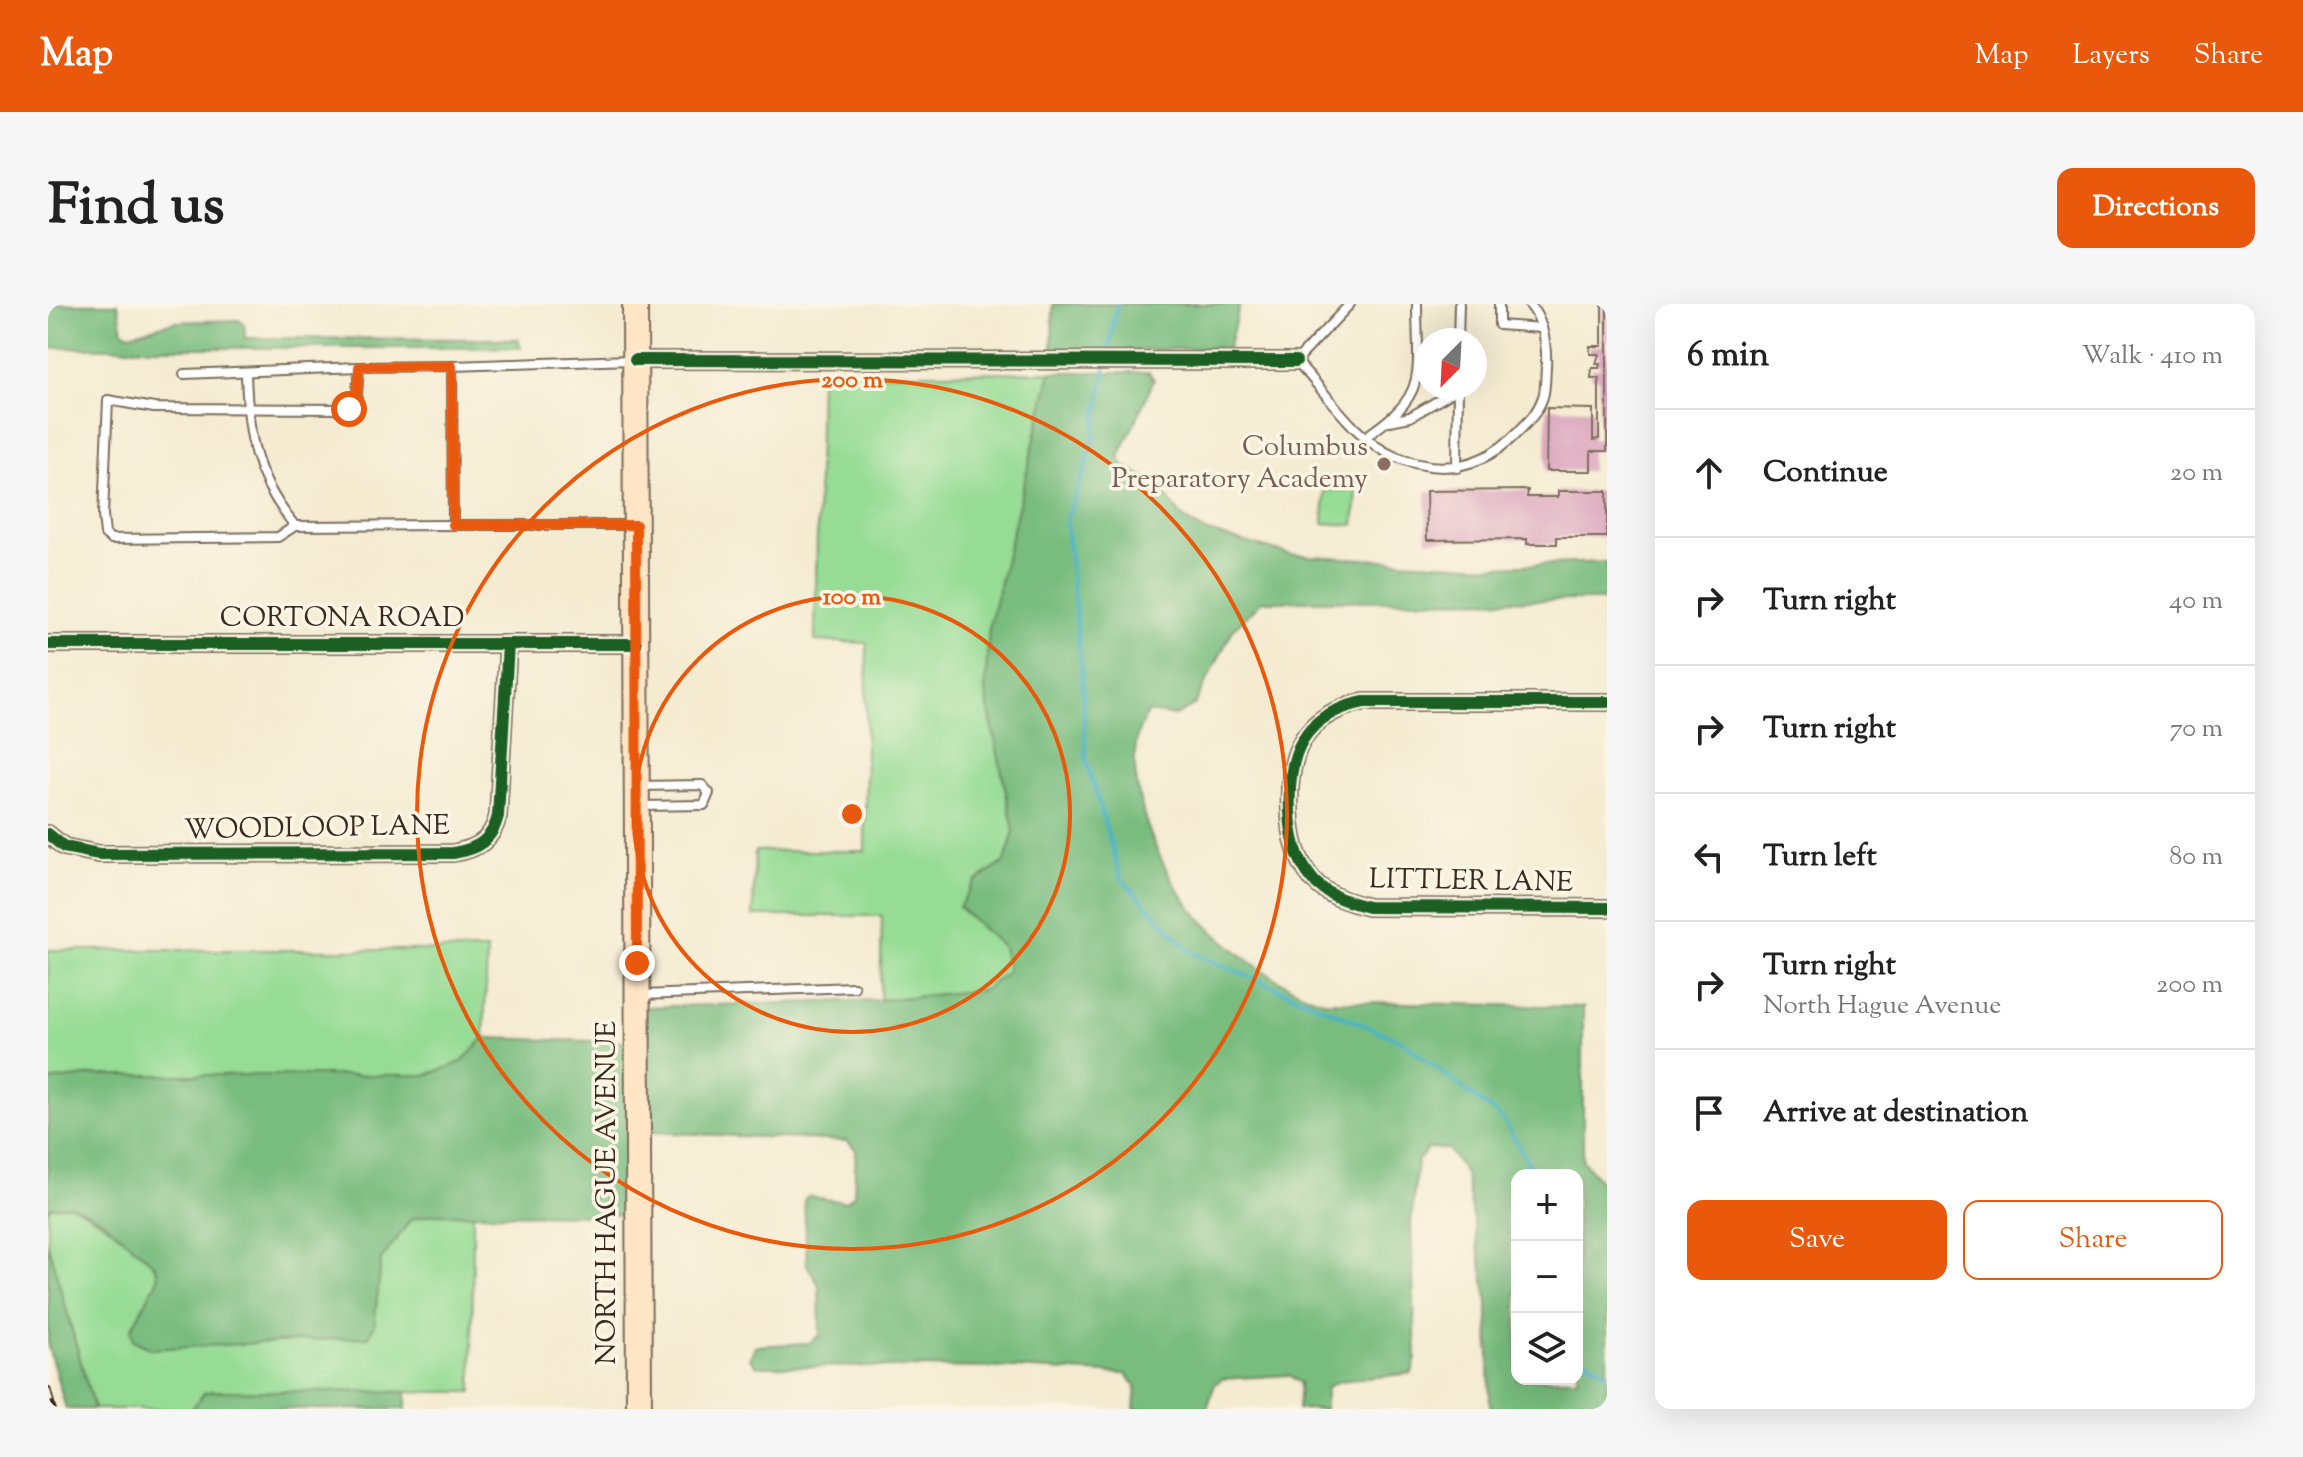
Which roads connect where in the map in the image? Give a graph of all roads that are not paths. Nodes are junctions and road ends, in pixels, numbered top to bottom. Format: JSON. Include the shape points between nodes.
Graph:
{"nodes":[{"id":1,"x":635,"y":304,"type":"edge"},
{"id":2,"x":1350,"y":304,"type":"edge"},
{"id":3,"x":1417,"y":304,"type":"edge"},
{"id":4,"x":1459,"y":304,"type":"edge"},
{"id":5,"x":1499,"y":304,"type":"edge"},
{"id":6,"x":1529,"y":304,"type":"edge"},
{"id":7,"x":1458,"y":328,"type":"edge"},
{"id":8,"x":1542,"y":328,"type":"junction"},
{"id":9,"x":635,"y":360,"type":"junction"},
{"id":10,"x":1296,"y":361,"type":"junction"},
{"id":11,"x":452,"y":366,"type":"junction"},
{"id":12,"x":359,"y":367,"type":"junction"},
{"id":13,"x":184,"y":374,"type":"dead end"},
{"id":14,"x":246,"y":374,"type":"junction"},
{"id":15,"x":1439,"y":400,"type":"edge"},
{"id":16,"x":1458,"y":400,"type":"edge"},
{"id":17,"x":247,"y":409,"type":"junction"},
{"id":18,"x":1389,"y":421,"type":"junction"},
{"id":19,"x":1365,"y":437,"type":"junction"},
{"id":20,"x":1457,"y":468,"type":"junction"},
{"id":21,"x":453,"y":525,"type":"junction"},
{"id":22,"x":636,"y":525,"type":"junction"},
{"id":23,"x":295,"y":526,"type":"junction"},
{"id":24,"x":48,"y":644,"type":"edge"},
{"id":25,"x":508,"y":644,"type":"junction"},
{"id":26,"x":636,"y":644,"type":"junction"},
{"id":27,"x":1607,"y":702,"type":"edge"},
{"id":28,"x":636,"y":796,"type":"junction"},
{"id":29,"x":48,"y":834,"type":"edge"},
{"id":30,"x":1607,"y":908,"type":"edge"},
{"id":31,"x":854,"y":987,"type":"dead end"},
{"id":32,"x":637,"y":995,"type":"junction"},
{"id":33,"x":639,"y":1409,"type":"edge"}],
"edges":[{"from":1,"to":9,"type":"main road","name":"NORTH HAGUE AVENUE"},
{"from":2,"to":10,"type":"lane"},
{"from":3,"to":18,"type":"lane","via":[[1416,386]]},
{"from":4,"to":7,"type":"lane"},
{"from":5,"to":8,"type":"lane","via":[[1499,325]]},
{"from":6,"to":8,"type":"lane"},
{"from":8,"to":20,"type":"lane","via":[[1547,353],[1544,393],[1534,416],[1484,460]]},
{"from":9,"to":10,"type":"street"},
{"from":9,"to":11,"type":"lane"},
{"from":9,"to":22,"type":"main road","name":"NORTH HAGUE AVENUE"},
{"from":10,"to":19,"type":"lane"},
{"from":11,"to":12,"type":"lane"},
{"from":11,"to":21,"type":"lane"},
{"from":12,"to":14,"type":"lane"},
{"from":12,"to":17,"type":"lane","via":[[356,407]]},
{"from":13,"to":14,"type":"lane"},
{"from":14,"to":17,"type":"lane"},
{"from":15,"to":18,"type":"lane","via":[[1410,417]]},
{"from":16,"to":20,"type":"lane"},
{"from":17,"to":23,"type":"lane","via":[[250,442],[261,469]]},
{"from":17,"to":23,"type":"lane","via":[[154,408],[108,400],[105,534],[111,539],[263,538],[278,537]]},
{"from":18,"to":19,"type":"lane"},
{"from":19,"to":20,"type":"lane","via":[[1397,457]]},
{"from":21,"to":22,"type":"lane"},
{"from":21,"to":23,"type":"lane"},
{"from":22,"to":26,"type":"main road","name":"NORTH HAGUE AVENUE"},
{"from":24,"to":25,"type":"street","name":"CORTONA ROAD"},
{"from":25,"to":26,"type":"street","name":"CORTONA ROAD"},
{"from":25,"to":29,"type":"street","name":"WOODLOOP LANE","via":[[498,816],[478,847],[453,853],[99,854],[75,851]]},
{"from":26,"to":28,"type":"main road","name":"NORTH HAGUE AVENUE"},
{"from":27,"to":30,"type":"street","name":"LITTLER LANE","via":[[1364,702],[1328,714],[1311,728],[1293,758],[1289,796],[1290,827],[1302,865],[1330,894],[1368,907]]},
{"from":28,"to":28,"type":"lane","via":[[704,805],[709,793],[702,785]]},
{"from":28,"to":32,"type":"main road","name":"NORTH HAGUE AVENUE"},
{"from":31,"to":32,"type":"lane"},
{"from":32,"to":33,"type":"main road","name":"NORTH HAGUE AVENUE"}]}
